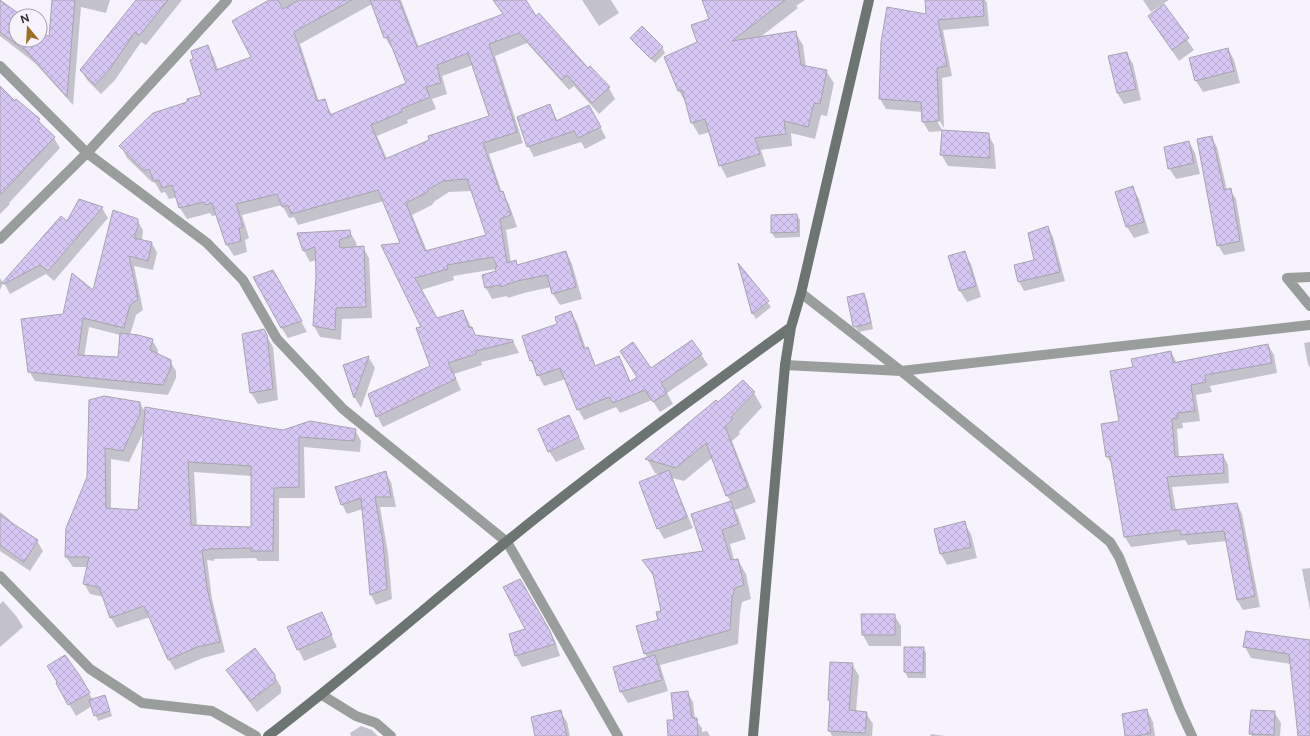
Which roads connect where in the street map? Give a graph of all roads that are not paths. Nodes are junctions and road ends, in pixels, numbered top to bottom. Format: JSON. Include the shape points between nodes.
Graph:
{"nodes":[{"id":1,"x":227,"y":0,"type":"edge"},
{"id":2,"x":869,"y":0,"type":"edge"},
{"id":3,"x":0,"y":66,"type":"edge"},
{"id":4,"x":87,"y":153,"type":"junction"},
{"id":5,"x":0,"y":239,"type":"edge"},
{"id":6,"x":1310,"y":277,"type":"edge"},
{"id":7,"x":801,"y":293,"type":"junction"},
{"id":8,"x":1310,"y":306,"type":"edge"},
{"id":9,"x":1310,"y":325,"type":"edge"},
{"id":10,"x":791,"y":327,"type":"junction"},
{"id":11,"x":785,"y":365,"type":"junction"},
{"id":12,"x":901,"y":370,"type":"junction"},
{"id":13,"x":507,"y":542,"type":"junction"},
{"id":14,"x":0,"y":576,"type":"edge"},
{"id":15,"x":322,"y":695,"type":"junction"},
{"id":16,"x":256,"y":736,"type":"edge"},
{"id":17,"x":268,"y":736,"type":"edge"},
{"id":18,"x":391,"y":736,"type":"edge"},
{"id":19,"x":618,"y":736,"type":"edge"},
{"id":20,"x":753,"y":736,"type":"edge"},
{"id":21,"x":1192,"y":736,"type":"edge"}],
"edges":[{"from":1,"to":4,"type":"street"},
{"from":2,"to":7,"type":"main road"},
{"from":3,"to":4,"type":"street"},
{"from":4,"to":5,"type":"street"},
{"from":4,"to":13,"type":"street","via":[[207,243],[243,280],[278,339],[343,409]]},
{"from":6,"to":8,"type":"street","via":[[1287,278]]},
{"from":7,"to":10,"type":"main road"},
{"from":7,"to":12,"type":"street"},
{"from":9,"to":12,"type":"street"},
{"from":10,"to":11,"type":"main road"},
{"from":10,"to":13,"type":"main road","via":[[676,411]]},
{"from":11,"to":12,"type":"street"},
{"from":11,"to":20,"type":"main road"},
{"from":12,"to":21,"type":"street","via":[[1110,542],[1119,557]]},
{"from":13,"to":15,"type":"main road"},
{"from":13,"to":19,"type":"street"},
{"from":14,"to":16,"type":"street","via":[[90,669],[142,703],[212,711]]},
{"from":15,"to":17,"type":"main road"},
{"from":15,"to":18,"type":"street","via":[[356,716],[376,723]]}]}
